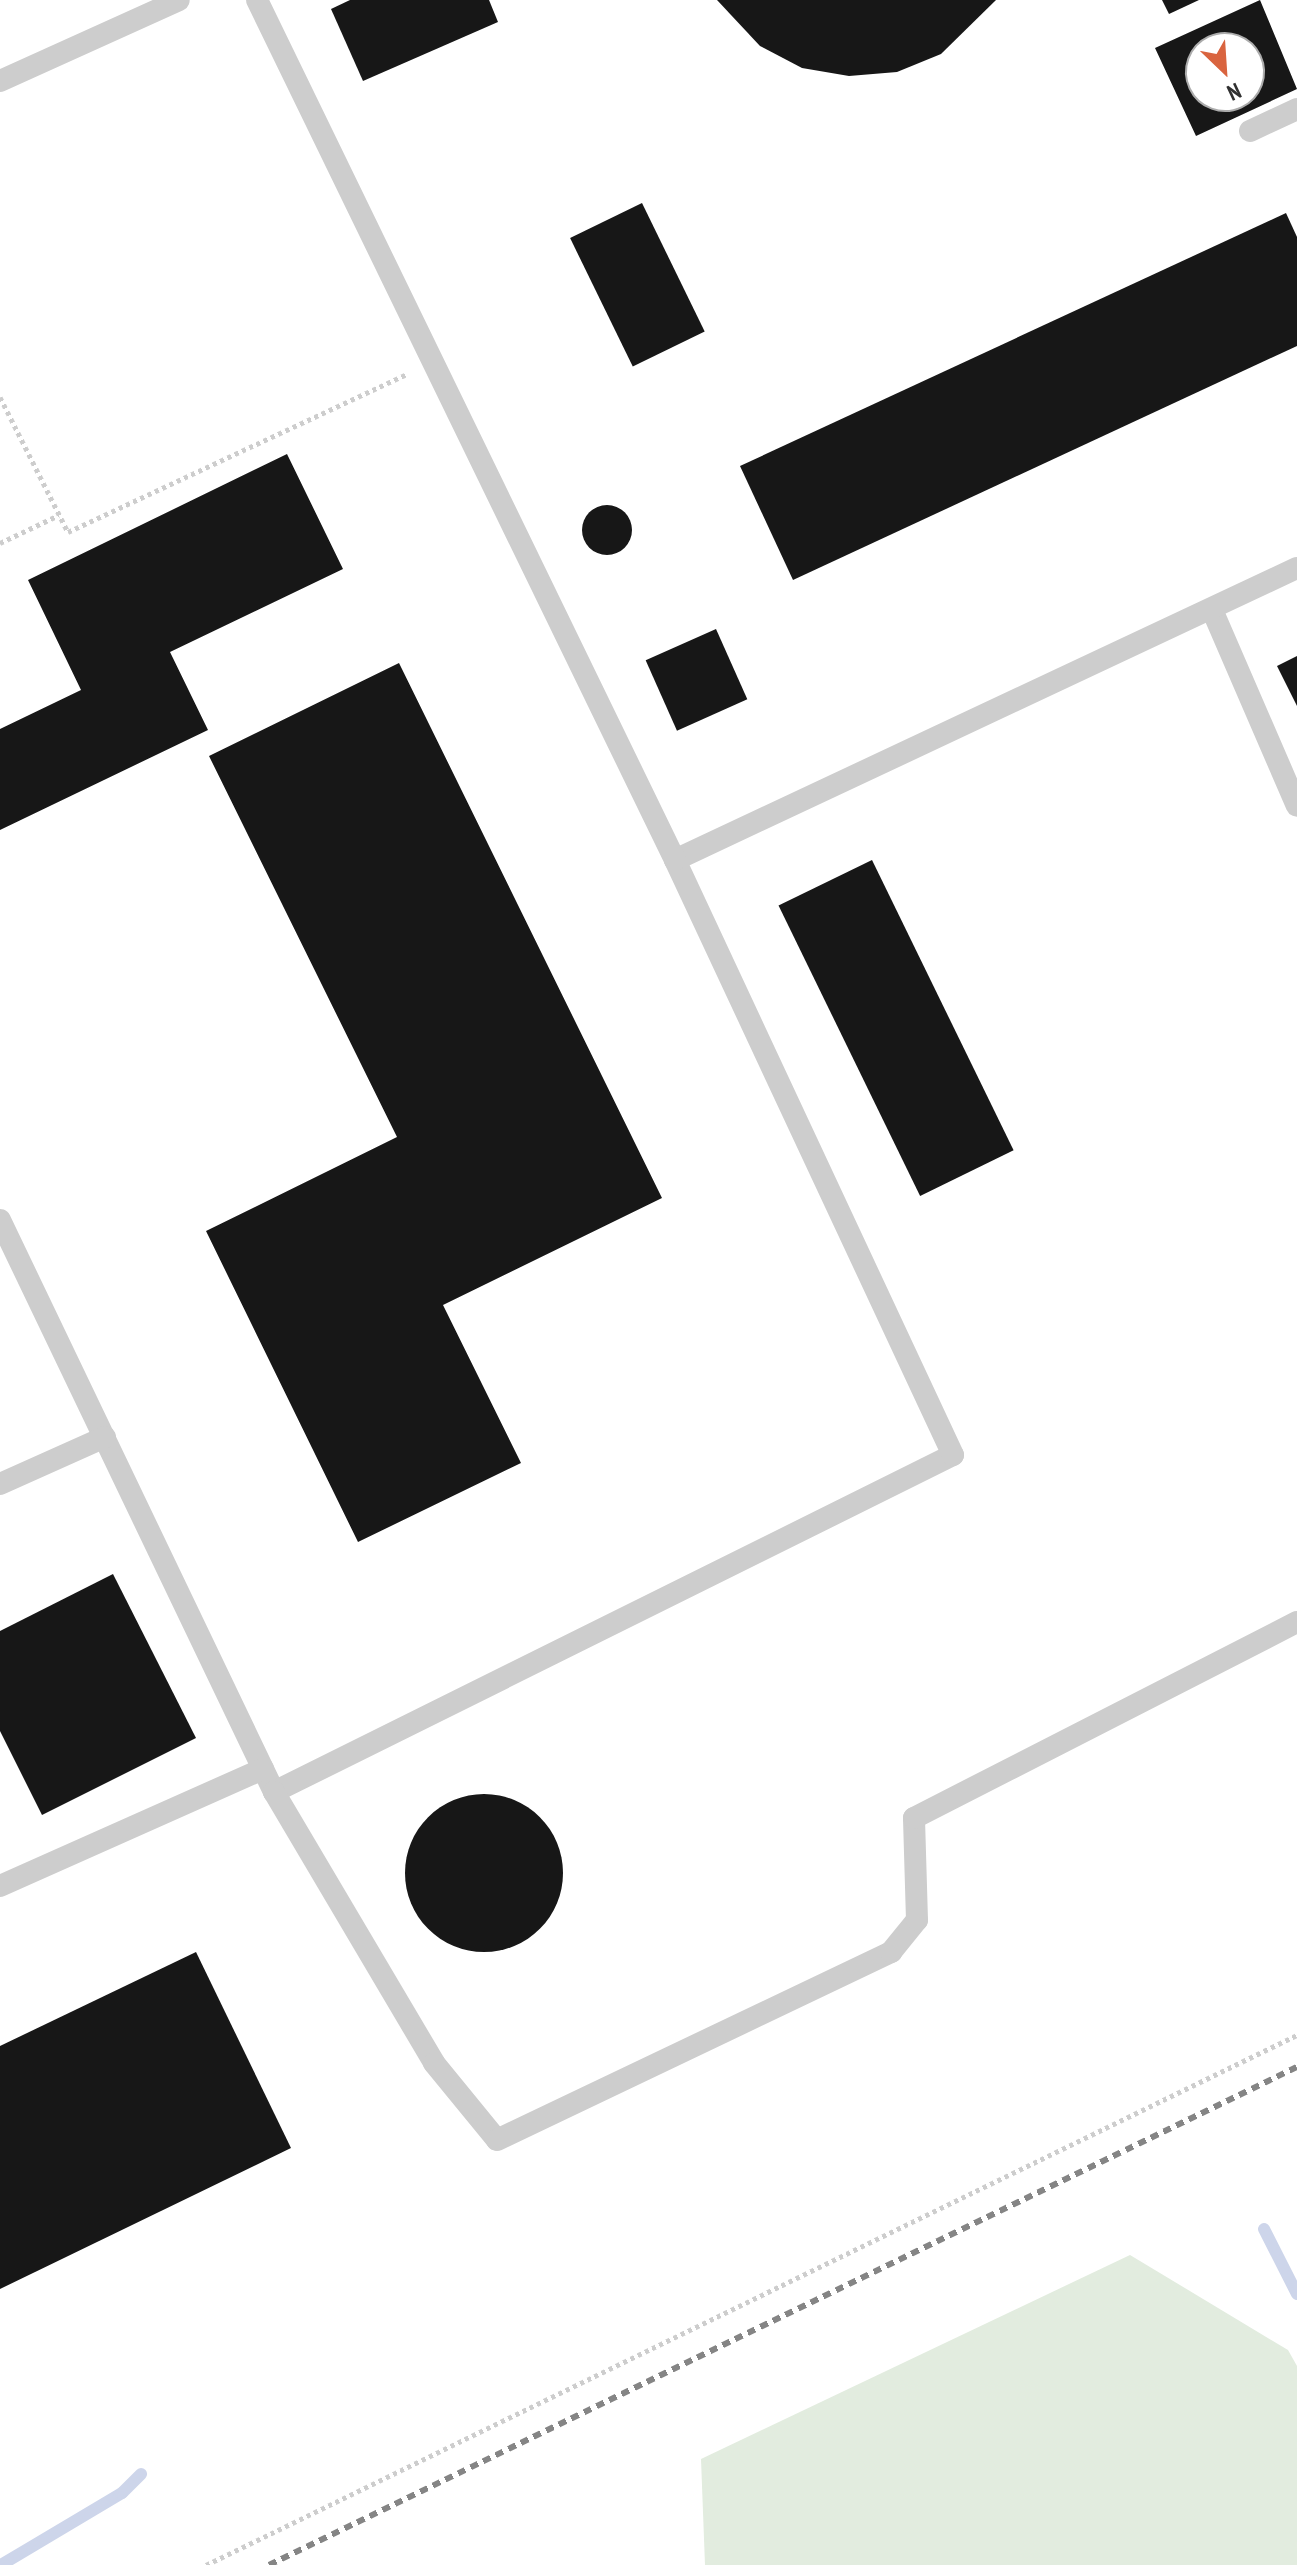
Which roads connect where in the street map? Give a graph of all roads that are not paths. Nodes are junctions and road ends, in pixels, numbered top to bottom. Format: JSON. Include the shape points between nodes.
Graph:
{"nodes":[{"id":1,"x":179,"y":0,"type":"edge"},
{"id":2,"x":257,"y":0,"type":"edge"},
{"id":3,"x":0,"y":81,"type":"edge"},
{"id":4,"x":1297,"y":109,"type":"edge"},
{"id":5,"x":1250,"y":131,"type":"dead end"},
{"id":6,"x":1297,"y":568,"type":"edge"},
{"id":7,"x":1213,"y":612,"type":"junction"},
{"id":8,"x":1297,"y":806,"type":"edge"},
{"id":9,"x":675,"y":860,"type":"junction"},
{"id":10,"x":0,"y":1220,"type":"edge"},
{"id":11,"x":105,"y":1437,"type":"junction"},
{"id":12,"x":0,"y":1484,"type":"edge"},
{"id":13,"x":1297,"y":1622,"type":"edge"},
{"id":14,"x":263,"y":1769,"type":"junction"},
{"id":15,"x":274,"y":1792,"type":"junction"},
{"id":16,"x":0,"y":1886,"type":"edge"}],
"edges":[{"from":1,"to":3,"type":"lane"},
{"from":2,"to":9,"type":"lane"},
{"from":4,"to":5,"type":"lane"},
{"from":6,"to":7,"type":"lane"},
{"from":7,"to":8,"type":"lane"},
{"from":7,"to":9,"type":"lane"},
{"from":9,"to":15,"type":"lane","via":[[953,1455]]},
{"from":10,"to":11,"type":"lane"},
{"from":11,"to":12,"type":"lane"},
{"from":11,"to":14,"type":"lane"},
{"from":13,"to":15,"type":"lane","via":[[914,1818],[917,1920],[891,1952],[497,2140],[434,2063]]},
{"from":14,"to":15,"type":"lane"},
{"from":14,"to":16,"type":"lane"}]}
